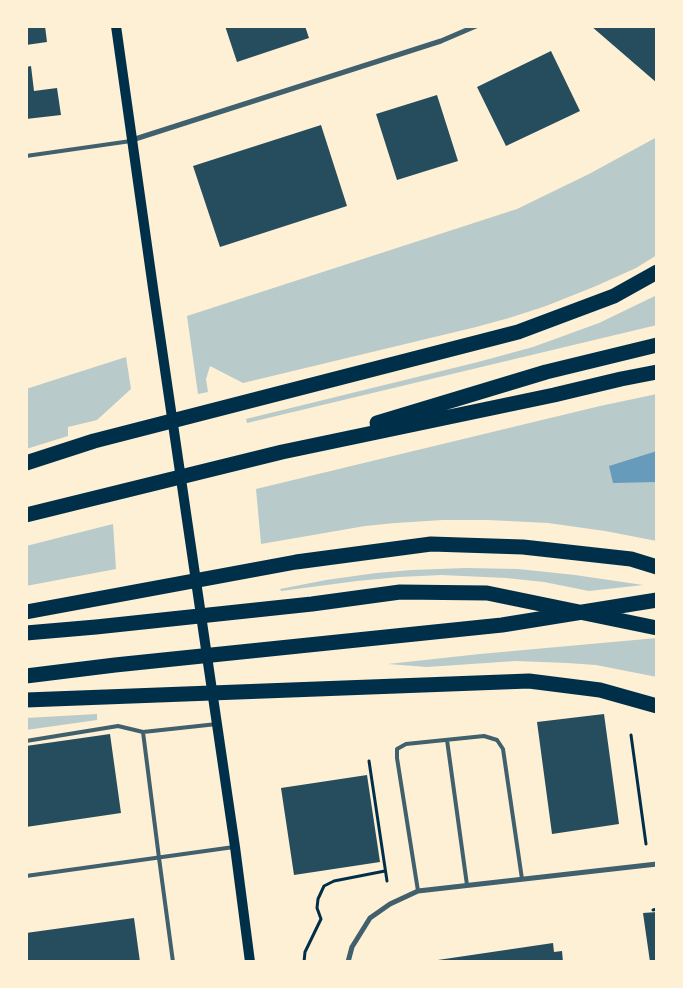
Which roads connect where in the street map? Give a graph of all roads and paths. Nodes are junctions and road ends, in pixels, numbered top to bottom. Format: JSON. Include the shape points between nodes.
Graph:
{"nodes":[{"id":1,"x":116,"y":26,"type":"edge"},
{"id":2,"x":476,"y":26,"type":"edge"},
{"id":3,"x":131,"y":141,"type":"junction"},
{"id":4,"x":26,"y":156,"type":"edge"},
{"id":5,"x":657,"y":272,"type":"edge"},
{"id":6,"x":657,"y":345,"type":"edge"},
{"id":7,"x":657,"y":372,"type":"edge"},
{"id":8,"x":282,"y":452,"type":"junction"},
{"id":9,"x":26,"y":463,"type":"edge"},
{"id":10,"x":26,"y":515,"type":"edge"},
{"id":11,"x":657,"y":567,"type":"edge"},
{"id":12,"x":657,"y":600,"type":"edge"},
{"id":13,"x":26,"y":612,"type":"edge"},
{"id":14,"x":657,"y":618,"type":"edge"},
{"id":15,"x":502,"y":625,"type":"junction"},
{"id":16,"x":657,"y":628,"type":"edge"},
{"id":17,"x":26,"y":633,"type":"edge"},
{"id":18,"x":26,"y":676,"type":"edge"},
{"id":19,"x":26,"y":700,"type":"edge"},
{"id":20,"x":657,"y":706,"type":"edge"},
{"id":21,"x":217,"y":724,"type":"junction"},
{"id":22,"x":143,"y":732,"type":"junction"},
{"id":23,"x":631,"y":735,"type":"dead end"},
{"id":24,"x":447,"y":740,"type":"junction"},
{"id":25,"x":26,"y":741,"type":"edge"},
{"id":26,"x":369,"y":761,"type":"dead end"},
{"id":27,"x":646,"y":844,"type":"dead end"},
{"id":28,"x":235,"y":847,"type":"junction"},
{"id":29,"x":159,"y":858,"type":"junction"},
{"id":30,"x":657,"y":864,"type":"edge"},
{"id":31,"x":385,"y":871,"type":"junction"},
{"id":32,"x":26,"y":876,"type":"edge"},
{"id":33,"x":522,"y":879,"type":"junction"},
{"id":34,"x":387,"y":881,"type":"dead end"},
{"id":35,"x":467,"y":885,"type":"junction"},
{"id":36,"x":418,"y":891,"type":"junction"},
{"id":37,"x":173,"y":962,"type":"edge"},
{"id":38,"x":250,"y":962,"type":"edge"},
{"id":39,"x":304,"y":962,"type":"edge"},
{"id":40,"x":348,"y":962,"type":"edge"}],
"edges":[{"from":1,"to":3,"type":"main road"},
{"from":2,"to":3,"type":"street","via":[[441,42]]},
{"from":3,"to":4,"type":"lane"},
{"from":3,"to":21,"type":"main road"},
{"from":5,"to":9,"type":"highway","via":[[614,296],[518,332],[94,441]]},
{"from":6,"to":8,"type":"highway","via":[[546,372]]},
{"from":7,"to":8,"type":"highway"},
{"from":8,"to":10,"type":"highway"},
{"from":11,"to":13,"type":"highway","via":[[632,559],[522,547],[431,544],[296,562]]},
{"from":12,"to":15,"type":"highway"},
{"from":14,"to":15,"type":"highway"},
{"from":15,"to":18,"type":"highway"},
{"from":16,"to":17,"type":"highway","via":[[487,593],[400,592]]},
{"from":19,"to":20,"type":"highway","via":[[529,681],[600,690]]},
{"from":21,"to":22,"type":"lane"},
{"from":21,"to":28,"type":"main road"},
{"from":22,"to":25,"type":"lane","via":[[118,726]]},
{"from":22,"to":29,"type":"lane"},
{"from":23,"to":27,"type":"path"},
{"from":24,"to":33,"type":"lane","via":[[484,736],[497,740],[502,749]]},
{"from":24,"to":35,"type":"lane"},
{"from":24,"to":36,"type":"lane","via":[[406,744],[397,750]]},
{"from":26,"to":31,"type":"path"},
{"from":28,"to":29,"type":"lane"},
{"from":28,"to":38,"type":"main road"},
{"from":29,"to":32,"type":"lane"},
{"from":29,"to":37,"type":"lane"},
{"from":30,"to":33,"type":"street"},
{"from":31,"to":34,"type":"path"},
{"from":31,"to":39,"type":"path","via":[[324,886],[316,908],[322,918],[305,952]]},
{"from":33,"to":35,"type":"street"},
{"from":35,"to":36,"type":"street"},
{"from":36,"to":40,"type":"street","via":[[370,918],[352,947]]}]}
